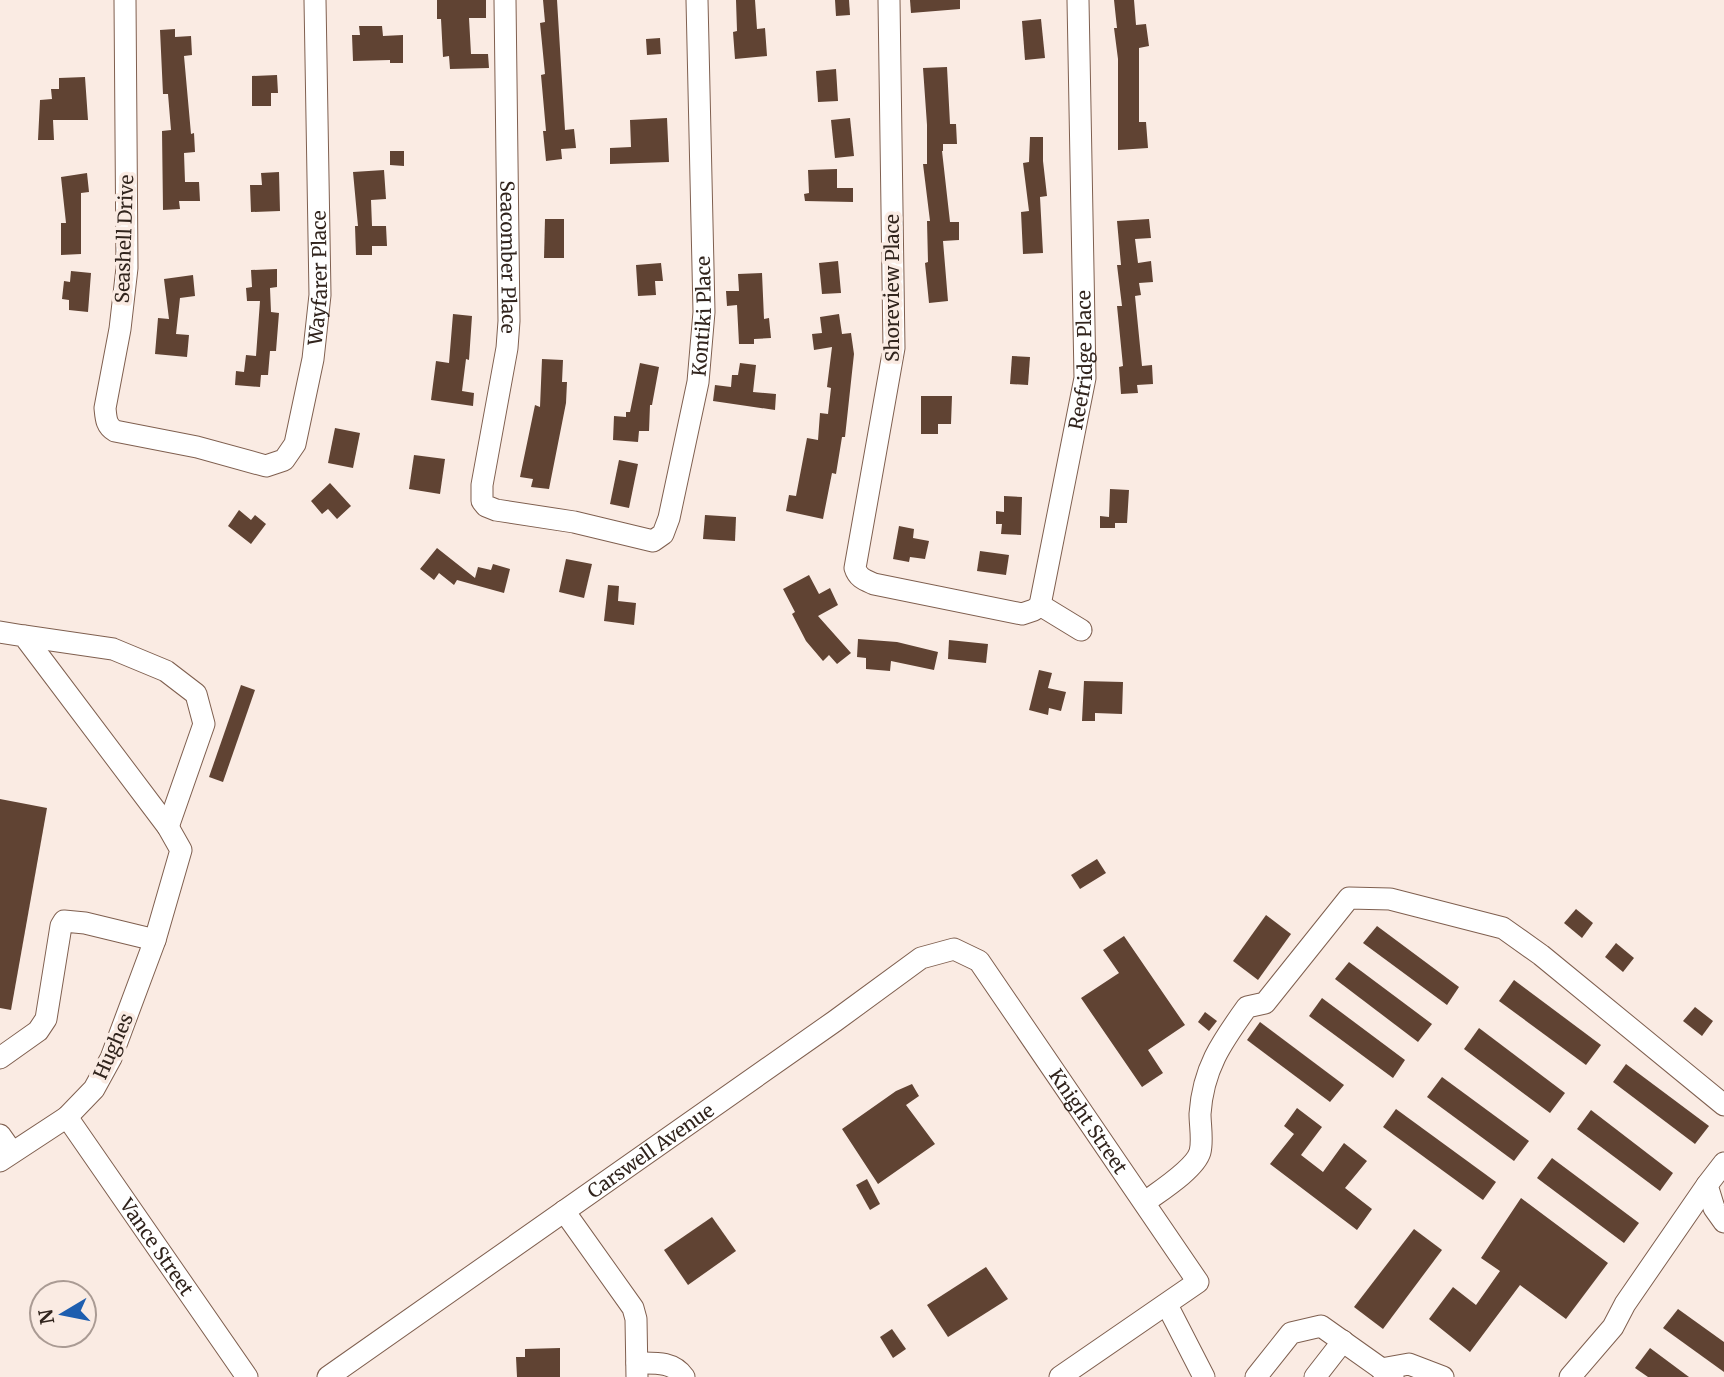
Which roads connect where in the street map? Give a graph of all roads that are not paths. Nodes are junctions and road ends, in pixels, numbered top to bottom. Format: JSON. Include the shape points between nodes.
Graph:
{"nodes":[{"id":1,"x":125,"y":0,"type":"edge"},
{"id":2,"x":315,"y":0,"type":"edge"},
{"id":3,"x":505,"y":0,"type":"edge"},
{"id":4,"x":697,"y":0,"type":"edge"},
{"id":5,"x":889,"y":0,"type":"edge"},
{"id":6,"x":1078,"y":0,"type":"edge"},
{"id":7,"x":197,"y":447,"type":"joint"},
{"id":8,"x":574,"y":522,"type":"joint"},
{"id":9,"x":1040,"y":605,"type":"junction"},
{"id":10,"x":1081,"y":630,"type":"dead end"},
{"id":11,"x":0,"y":632,"type":"edge"},
{"id":12,"x":24,"y":636,"type":"junction"},
{"id":13,"x":167,"y":827,"type":"junction"},
{"id":14,"x":157,"y":935,"type":"junction"},
{"id":15,"x":979,"y":961,"type":"joint"},
{"id":16,"x":0,"y":1058,"type":"edge"},
{"id":17,"x":1724,"y":1105,"type":"edge"},
{"id":18,"x":67,"y":1117,"type":"junction"},
{"id":19,"x":0,"y":1135,"type":"edge"},
{"id":20,"x":6,"y":1157,"type":"edge"},
{"id":21,"x":1724,"y":1163,"type":"edge"},
{"id":22,"x":1707,"y":1185,"type":"junction"},
{"id":23,"x":1145,"y":1202,"type":"junction"},
{"id":24,"x":564,"y":1211,"type":"junction"},
{"id":25,"x":1724,"y":1222,"type":"edge"},
{"id":26,"x":1167,"y":1305,"type":"junction"},
{"id":27,"x":1343,"y":1341,"type":"junction"},
{"id":28,"x":637,"y":1370,"type":"edge"},
{"id":29,"x":1387,"y":1373,"type":"edge"},
{"id":30,"x":247,"y":1377,"type":"edge"},
{"id":31,"x":328,"y":1377,"type":"edge"},
{"id":32,"x":684,"y":1377,"type":"edge"},
{"id":33,"x":1060,"y":1377,"type":"edge"},
{"id":34,"x":1204,"y":1377,"type":"edge"},
{"id":35,"x":1256,"y":1377,"type":"edge"},
{"id":36,"x":1315,"y":1377,"type":"edge"},
{"id":37,"x":1443,"y":1377,"type":"edge"},
{"id":38,"x":1570,"y":1377,"type":"edge"}],
"edges":[{"from":1,"to":7,"type":"street","name":"Seashell Drive","via":[[127,268],[106,420],[115,431]]},
{"from":2,"to":7,"type":"street","name":"Wayfarer Place","via":[[320,295],[313,359],[295,444],[284,460],[266,466]]},
{"from":3,"to":8,"type":"street","name":"Seacomber Place","via":[[509,321],[482,501],[496,510]]},
{"from":4,"to":8,"type":"street","name":"Kontiki Place","via":[[704,312],[698,383],[669,519],[663,534],[653,541]]},
{"from":5,"to":9,"type":"street","name":"Shoreview Place","via":[[893,365],[855,568],[874,584],[1022,614]]},
{"from":6,"to":9,"type":"street","name":"Reefridge Place","via":[[1085,378]]},
{"from":9,"to":10,"type":"street"},
{"from":11,"to":12,"type":"street"},
{"from":12,"to":13,"type":"street","name":"Hughes"},
{"from":12,"to":13,"type":"street","via":[[113,649],[166,671],[196,694],[204,724]]},
{"from":13,"to":14,"type":"street","name":"Hughes","via":[[181,850]]},
{"from":14,"to":16,"type":"street","via":[[64,921],[46,1019],[38,1031]]},
{"from":14,"to":18,"type":"street","name":"Hughes","via":[[111,1058],[94,1089]]},
{"from":15,"to":23,"type":"street","name":"Knight Street"},
{"from":15,"to":24,"type":"street","name":"Carswell Avenue","via":[[954,948],[921,958]]},
{"from":17,"to":23,"type":"street","via":[[1503,928],[1390,900],[1349,898],[1265,1003],[1247,1007],[1224,1038],[1204,1081],[1200,1152],[1193,1164]]},
{"from":18,"to":20,"type":"street","name":"Hughes"},
{"from":18,"to":30,"type":"street","name":"Vance Street"},
{"from":19,"to":20,"type":"street"},
{"from":21,"to":22,"type":"street"},
{"from":22,"to":25,"type":"street"},
{"from":22,"to":38,"type":"street","via":[[1613,1327]]},
{"from":23,"to":26,"type":"street","name":"Knight Street","via":[[1198,1282]]},
{"from":24,"to":28,"type":"street","via":[[633,1308]]},
{"from":24,"to":31,"type":"street","name":"Carswell Avenue"},
{"from":26,"to":33,"type":"street"},
{"from":26,"to":34,"type":"street"},
{"from":27,"to":29,"type":"street"},
{"from":27,"to":35,"type":"street","via":[[1321,1326],[1290,1333]]},
{"from":27,"to":36,"type":"street"},
{"from":28,"to":32,"type":"street","via":[[669,1365]]},
{"from":29,"to":37,"type":"street","via":[[1409,1364]]}]}
